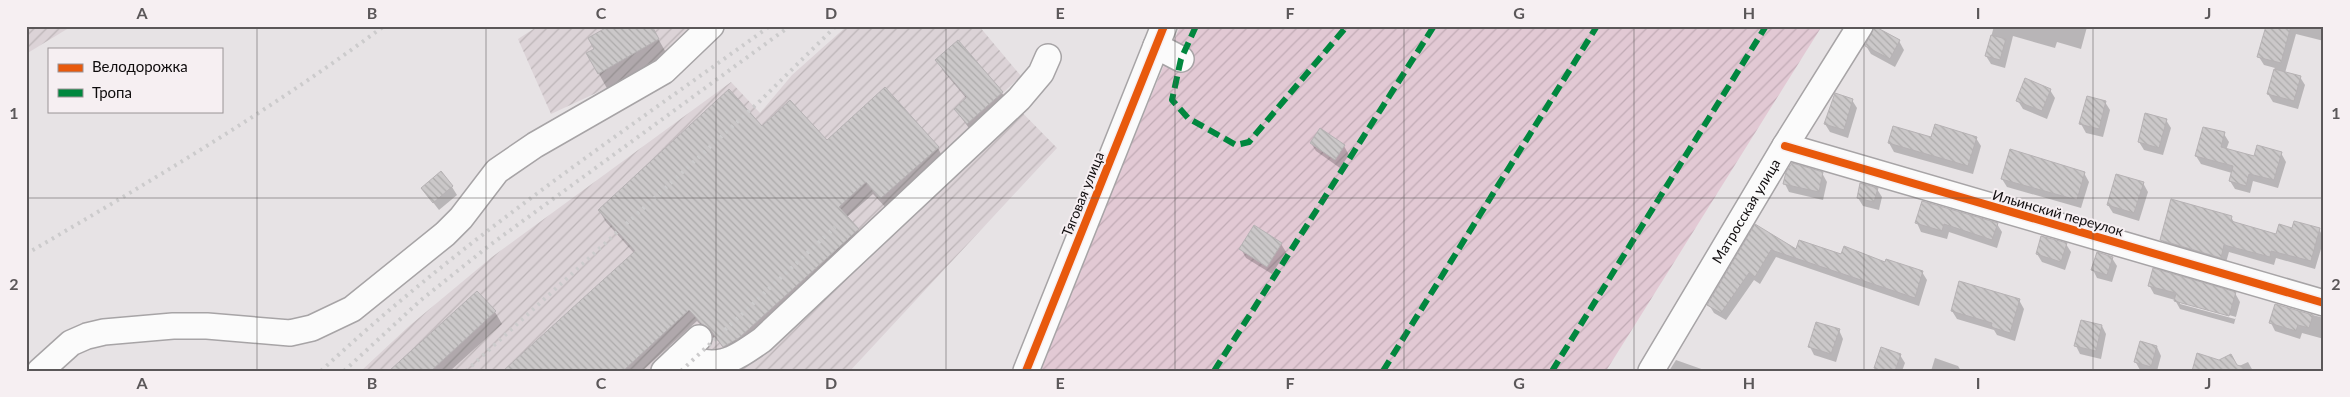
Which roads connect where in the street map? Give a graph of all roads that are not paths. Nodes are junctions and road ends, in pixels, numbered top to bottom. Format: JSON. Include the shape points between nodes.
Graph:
{"nodes":[{"id":1,"x":711,"y":26,"type":"edge"},
{"id":2,"x":1860,"y":26,"type":"edge"},
{"id":3,"x":1160,"y":36,"type":"edge"},
{"id":4,"x":1048,"y":57,"type":"dead end"},
{"id":5,"x":1181,"y":59,"type":"dead end"},
{"id":6,"x":1785,"y":146,"type":"junction"},
{"id":7,"x":2324,"y":303,"type":"edge"},
{"id":8,"x":699,"y":338,"type":"dead end"},
{"id":9,"x":672,"y":364,"type":"edge"},
{"id":10,"x":40,"y":371,"type":"edge"},
{"id":11,"x":1026,"y":371,"type":"edge"},
{"id":12,"x":1651,"y":371,"type":"edge"}],
"edges":[{"from":1,"to":10,"type":"street","via":[[664,71],[535,145],[497,171],[445,234],[352,309],[312,328],[290,333],[208,326],[104,332],[71,343]]},
{"from":2,"to":6,"type":"street","name":"Матросская улица"},
{"from":3,"to":5,"type":"street"},
{"from":3,"to":11,"type":"street","name":"Тяговая улица"},
{"from":4,"to":9,"type":"street","via":[[1041,73],[1019,99],[762,340],[724,363]]},
{"from":6,"to":7,"type":"street","name":"Ильинский переулок"},
{"from":6,"to":12,"type":"street","name":"Матросская улица"},
{"from":8,"to":9,"type":"street"}]}
